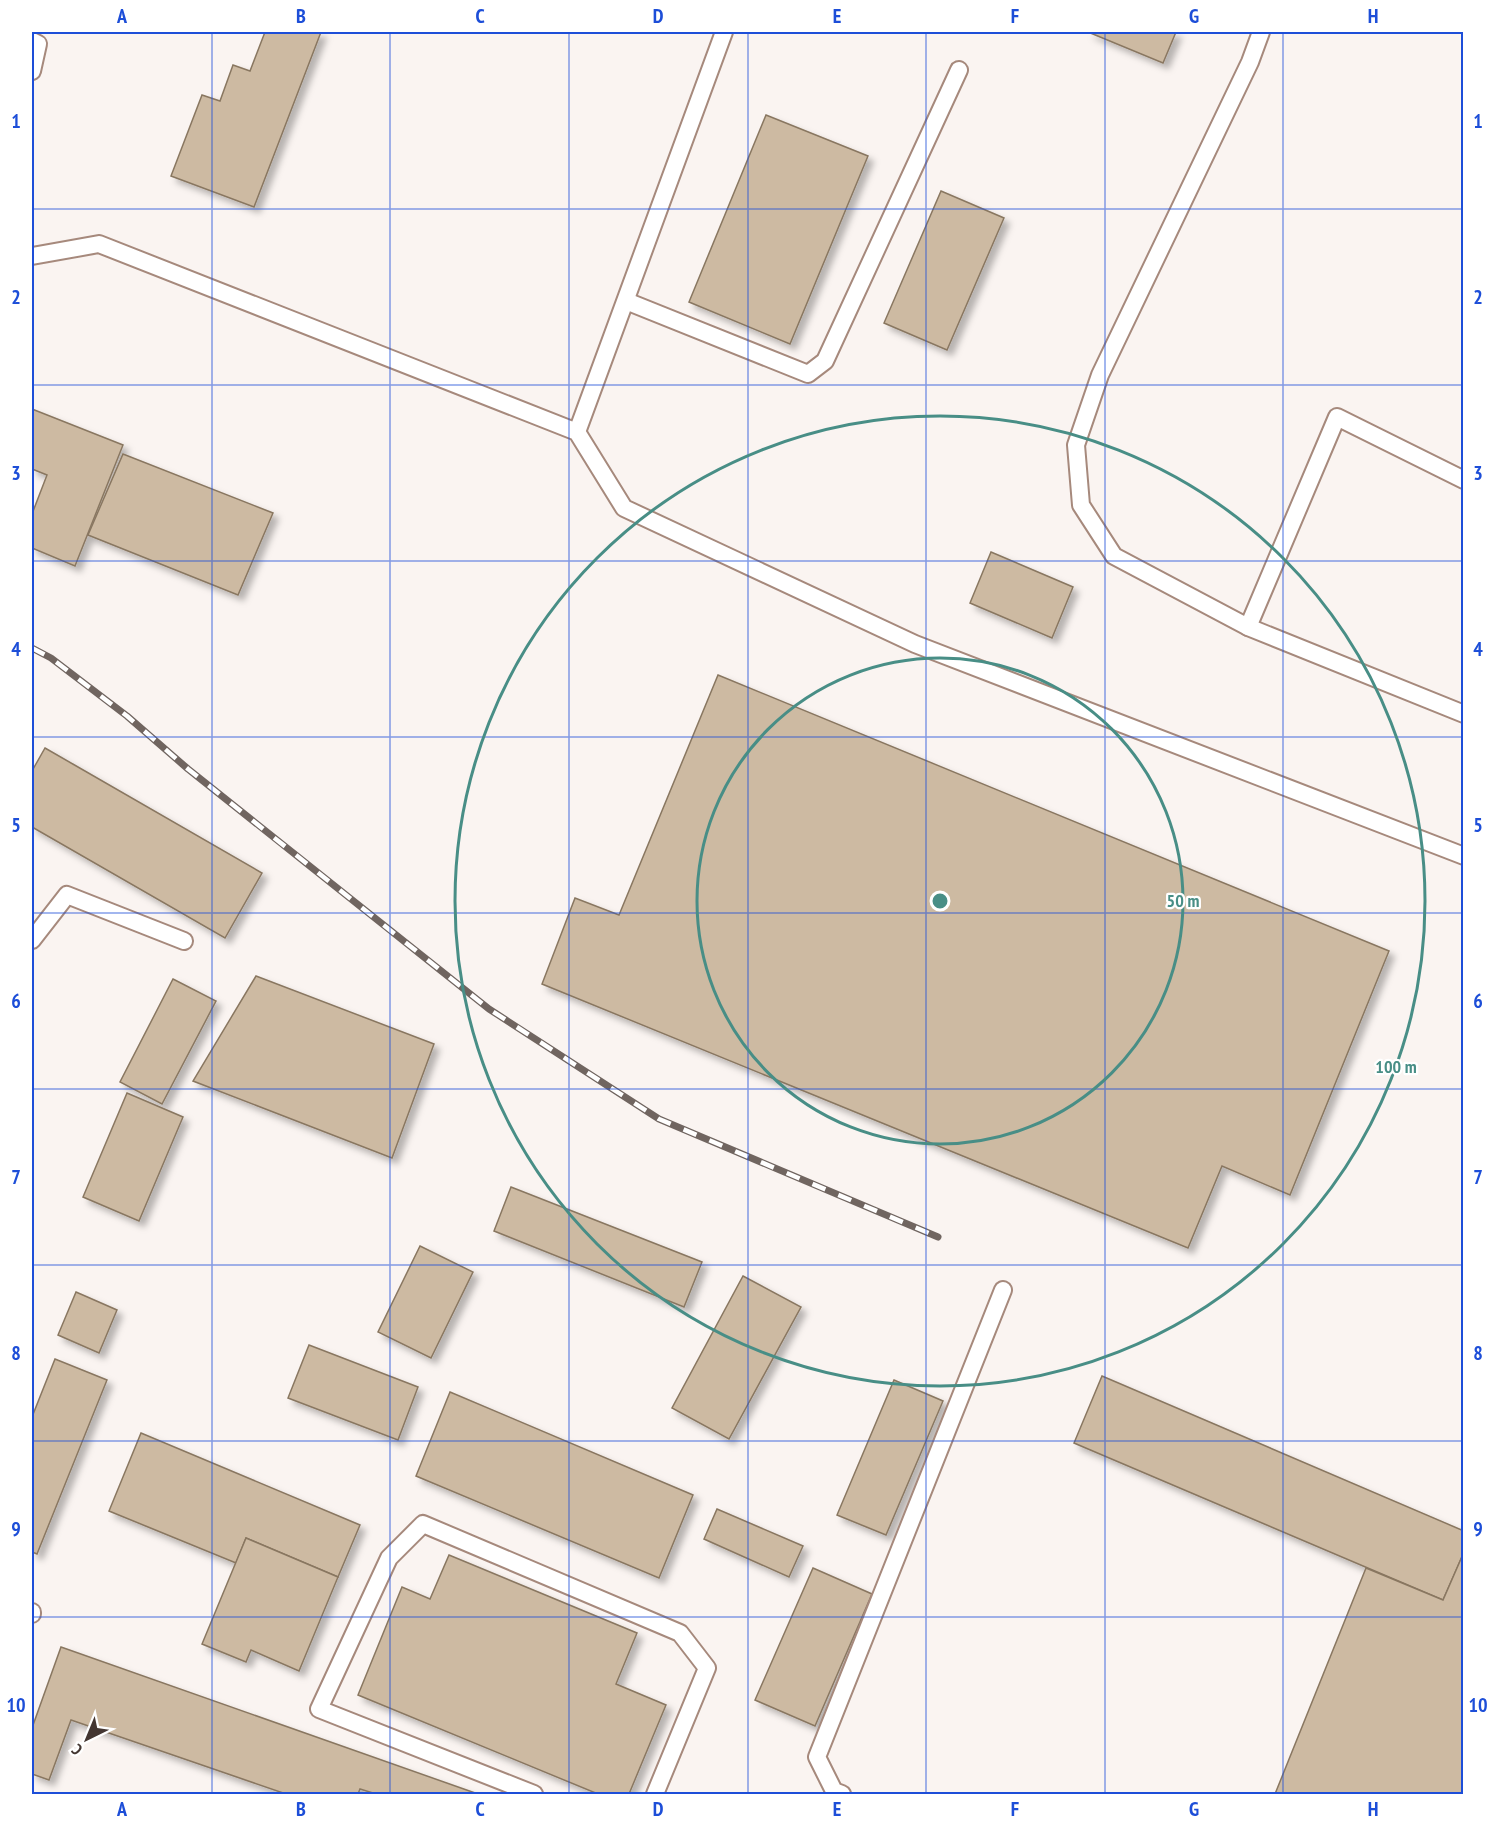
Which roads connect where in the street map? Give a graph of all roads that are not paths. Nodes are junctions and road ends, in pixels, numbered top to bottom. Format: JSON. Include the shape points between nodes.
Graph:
{"nodes":[{"id":1,"x":724,"y":32,"type":"edge"},
{"id":2,"x":1261,"y":32,"type":"edge"},
{"id":3,"x":32,"y":41,"type":"edge"},
{"id":4,"x":959,"y":70,"type":"dead end"},
{"id":5,"x":32,"y":71,"type":"edge"},
{"id":6,"x":32,"y":256,"type":"edge"},
{"id":7,"x":626,"y":301,"type":"junction"},
{"id":8,"x":577,"y":432,"type":"junction"},
{"id":9,"x":1464,"y":480,"type":"edge"},
{"id":10,"x":1248,"y":627,"type":"junction"},
{"id":11,"x":1464,"y":714,"type":"edge"},
{"id":12,"x":1464,"y":856,"type":"edge"},
{"id":13,"x":32,"y":940,"type":"edge"},
{"id":14,"x":184,"y":941,"type":"dead end"},
{"id":15,"x":1003,"y":1290,"type":"dead end"},
{"id":16,"x":534,"y":1794,"type":"edge"},
{"id":17,"x":655,"y":1794,"type":"edge"},
{"id":18,"x":842,"y":1794,"type":"edge"}],
"edges":[{"from":1,"to":7,"type":"lane"},
{"from":2,"to":10,"type":"lane","via":[[1100,375],[1076,445],[1081,505],[1114,556]]},
{"from":3,"to":5,"type":"lane","via":[[38,44]]},
{"from":4,"to":7,"type":"lane","via":[[825,361],[808,374]]},
{"from":6,"to":8,"type":"lane","via":[[99,244]]},
{"from":7,"to":8,"type":"lane"},
{"from":8,"to":12,"type":"lane","via":[[624,508],[915,644]]},
{"from":9,"to":10,"type":"lane","via":[[1337,417]]},
{"from":10,"to":11,"type":"lane"},
{"from":13,"to":14,"type":"lane","via":[[67,895]]},
{"from":15,"to":18,"type":"lane","via":[[818,1757],[834,1791]]},
{"from":16,"to":17,"type":"lane","via":[[320,1709],[389,1558],[423,1524],[680,1633],[707,1668]]}]}
